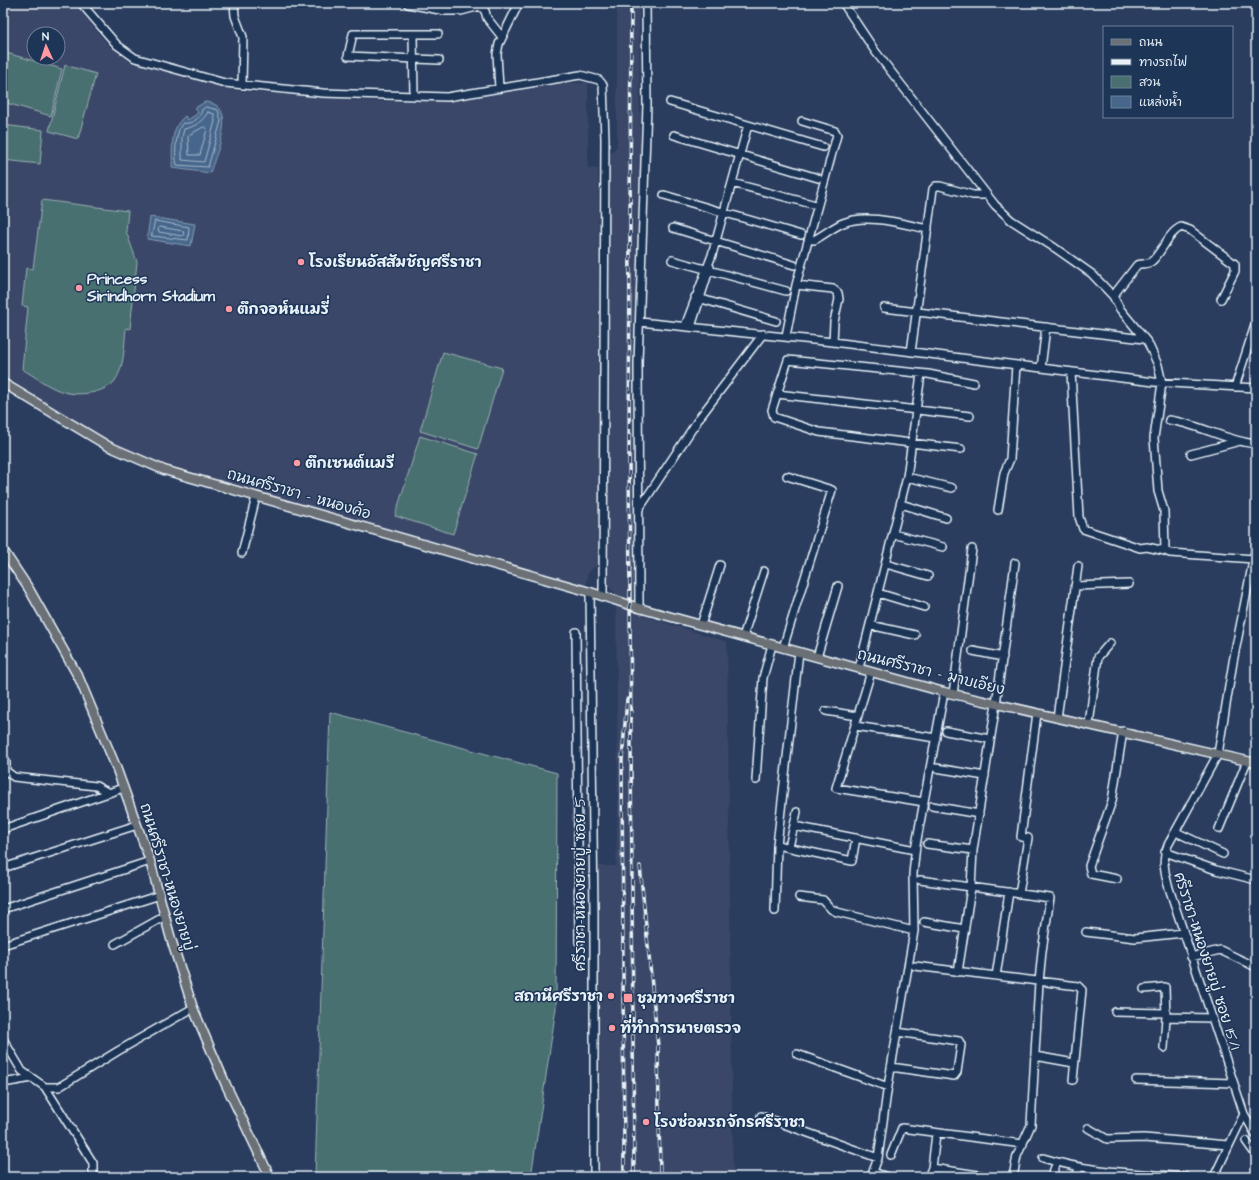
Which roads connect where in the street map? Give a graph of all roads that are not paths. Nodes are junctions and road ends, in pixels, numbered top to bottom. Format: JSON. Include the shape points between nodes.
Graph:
{"nodes":[{"id":1,"x":81,"y":3,"type":"edge"},
{"id":2,"x":234,"y":3,"type":"edge"},
{"id":3,"x":519,"y":3,"type":"edge"},
{"id":4,"x":646,"y":3,"type":"edge"},
{"id":5,"x":842,"y":3,"type":"edge"},
{"id":6,"x":408,"y":4,"type":"edge"},
{"id":7,"x":438,"y":34,"type":"dead end"},
{"id":8,"x":413,"y":35,"type":"junction"},
{"id":9,"x":502,"y":37,"type":"junction"},
{"id":10,"x":414,"y":59,"type":"junction"},
{"id":11,"x":439,"y":60,"type":"dead end"},
{"id":12,"x":242,"y":85,"type":"junction"},
{"id":13,"x":499,"y":88,"type":"junction"},
{"id":14,"x":414,"y":96,"type":"junction"},
{"id":15,"x":670,"y":102,"type":"dead end"},
{"id":16,"x":802,"y":121,"type":"dead end"},
{"id":17,"x":748,"y":125,"type":"junction"},
{"id":18,"x":674,"y":135,"type":"dead end"},
{"id":19,"x":823,"y":147,"type":"dead end"},
{"id":20,"x":739,"y":155,"type":"junction"},
{"id":21,"x":818,"y":178,"type":"dead end"},
{"id":22,"x":732,"y":182,"type":"junction"},
{"id":23,"x":664,"y":195,"type":"dead end"},
{"id":24,"x":987,"y":195,"type":"junction"},
{"id":25,"x":812,"y":204,"type":"dead end"},
{"id":26,"x":724,"y":212,"type":"junction"},
{"id":27,"x":673,"y":228,"type":"dead end"},
{"id":28,"x":928,"y":229,"type":"junction"},
{"id":29,"x":801,"y":235,"type":"dead end"},
{"id":30,"x":809,"y":239,"type":"junction"},
{"id":31,"x":716,"y":241,"type":"junction"},
{"id":32,"x":672,"y":260,"type":"dead end"},
{"id":33,"x":794,"y":265,"type":"dead end"},
{"id":34,"x":707,"y":271,"type":"junction"},
{"id":35,"x":796,"y":284,"type":"junction"},
{"id":36,"x":786,"y":291,"type":"dead end"},
{"id":37,"x":1113,"y":296,"type":"junction"},
{"id":38,"x":698,"y":298,"type":"junction"},
{"id":39,"x":1221,"y":299,"type":"dead end"},
{"id":40,"x":884,"y":308,"type":"dead end"},
{"id":41,"x":917,"y":312,"type":"junction"},
{"id":42,"x":776,"y":321,"type":"dead end"},
{"id":43,"x":640,"y":322,"type":"junction"},
{"id":44,"x":1256,"y":322,"type":"edge"},
{"id":45,"x":688,"y":326,"type":"junction"},
{"id":46,"x":1046,"y":327,"type":"junction"},
{"id":47,"x":764,"y":334,"type":"junction"},
{"id":48,"x":786,"y":336,"type":"junction"},
{"id":49,"x":1144,"y":339,"type":"junction"},
{"id":50,"x":833,"y":342,"type":"junction"},
{"id":51,"x":911,"y":352,"type":"junction"},
{"id":52,"x":1016,"y":365,"type":"junction"},
{"id":53,"x":1041,"y":368,"type":"junction"},
{"id":54,"x":1071,"y":372,"type":"junction"},
{"id":55,"x":921,"y":374,"type":"junction"},
{"id":56,"x":3,"y":383,"type":"edge"},
{"id":57,"x":974,"y":383,"type":"dead end"},
{"id":58,"x":1162,"y":383,"type":"junction"},
{"id":59,"x":1235,"y":388,"type":"junction"},
{"id":60,"x":1256,"y":388,"type":"edge"},
{"id":61,"x":777,"y":394,"type":"junction"},
{"id":62,"x":917,"y":409,"type":"junction"},
{"id":63,"x":970,"y":416,"type":"dead end"},
{"id":64,"x":1169,"y":420,"type":"dead end"},
{"id":65,"x":1240,"y":441,"type":"junction"},
{"id":66,"x":912,"y":443,"type":"junction"},
{"id":67,"x":1256,"y":444,"type":"edge"},
{"id":68,"x":961,"y":449,"type":"dead end"},
{"id":69,"x":1192,"y":454,"type":"dead end"},
{"id":70,"x":787,"y":476,"type":"dead end"},
{"id":71,"x":907,"y":478,"type":"junction"},
{"id":72,"x":952,"y":488,"type":"dead end"},
{"id":73,"x":256,"y":497,"type":"junction"},
{"id":74,"x":901,"y":504,"type":"junction"},
{"id":75,"x":638,"y":510,"type":"junction"},
{"id":76,"x":998,"y":510,"type":"dead end"},
{"id":77,"x":946,"y":518,"type":"dead end"},
{"id":78,"x":893,"y":534,"type":"junction"},
{"id":79,"x":1256,"y":546,"type":"edge"},
{"id":80,"x":943,"y":547,"type":"dead end"},
{"id":81,"x":972,"y":549,"type":"dead end"},
{"id":82,"x":3,"y":550,"type":"edge"},
{"id":83,"x":1165,"y":551,"type":"junction"},
{"id":84,"x":242,"y":553,"type":"dead end"},
{"id":85,"x":1254,"y":559,"type":"junction"},
{"id":86,"x":1015,"y":562,"type":"dead end"},
{"id":87,"x":886,"y":564,"type":"junction"},
{"id":88,"x":720,"y":565,"type":"dead end"},
{"id":89,"x":1078,"y":566,"type":"dead end"},
{"id":90,"x":764,"y":571,"type":"dead end"},
{"id":91,"x":928,"y":576,"type":"dead end"},
{"id":92,"x":1129,"y":584,"type":"dead end"},
{"id":93,"x":838,"y":586,"type":"dead end"},
{"id":94,"x":1075,"y":586,"type":"junction"},
{"id":95,"x":590,"y":592,"type":"junction"},
{"id":96,"x":878,"y":593,"type":"junction"},
{"id":97,"x":603,"y":596,"type":"junction"},
{"id":98,"x":639,"y":608,"type":"junction"},
{"id":99,"x":924,"y":608,"type":"dead end"},
{"id":100,"x":701,"y":625,"type":"junction"},
{"id":101,"x":870,"y":625,"type":"junction"},
{"id":102,"x":576,"y":632,"type":"dead end"},
{"id":103,"x":915,"y":635,"type":"dead end"},
{"id":104,"x":743,"y":637,"type":"junction"},
{"id":105,"x":1110,"y":642,"type":"dead end"},
{"id":106,"x":772,"y":645,"type":"junction"},
{"id":107,"x":783,"y":648,"type":"junction"},
{"id":108,"x":973,"y":651,"type":"dead end"},
{"id":109,"x":799,"y":652,"type":"junction"},
{"id":110,"x":817,"y":657,"type":"junction"},
{"id":111,"x":1002,"y":657,"type":"junction"},
{"id":112,"x":858,"y":668,"type":"junction"},
{"id":113,"x":871,"y":672,"type":"junction"},
{"id":114,"x":944,"y":692,"type":"junction"},
{"id":115,"x":953,"y":694,"type":"junction"},
{"id":116,"x":996,"y":704,"type":"junction"},
{"id":117,"x":826,"y":711,"type":"dead end"},
{"id":118,"x":1037,"y":713,"type":"junction"},
{"id":119,"x":858,"y":716,"type":"junction"},
{"id":120,"x":1057,"y":718,"type":"junction"},
{"id":121,"x":1089,"y":724,"type":"junction"},
{"id":122,"x":854,"y":726,"type":"junction"},
{"id":123,"x":578,"y":730,"type":"junction"},
{"id":124,"x":592,"y":730,"type":"junction"},
{"id":125,"x":946,"y":731,"type":"dead end"},
{"id":126,"x":1123,"y":731,"type":"junction"},
{"id":127,"x":936,"y":738,"type":"junction"},
{"id":128,"x":990,"y":739,"type":"junction"},
{"id":129,"x":1218,"y":754,"type":"junction"},
{"id":130,"x":3,"y":759,"type":"edge"},
{"id":131,"x":1247,"y":761,"type":"junction"},
{"id":132,"x":1256,"y":763,"type":"edge"},
{"id":133,"x":936,"y":768,"type":"dead end"},
{"id":134,"x":985,"y":776,"type":"junction"},
{"id":135,"x":756,"y":780,"type":"dead end"},
{"id":136,"x":123,"y":788,"type":"junction"},
{"id":137,"x":109,"y":792,"type":"junction"},
{"id":138,"x":924,"y":802,"type":"junction"},
{"id":139,"x":932,"y":806,"type":"dead end"},
{"id":140,"x":797,"y":812,"type":"dead end"},
{"id":141,"x":979,"y":814,"type":"junction"},
{"id":142,"x":137,"y":825,"type":"junction"},
{"id":143,"x":794,"y":826,"type":"junction"},
{"id":144,"x":3,"y":829,"type":"edge"},
{"id":145,"x":1220,"y":829,"type":"dead end"},
{"id":146,"x":1176,"y":832,"type":"junction"},
{"id":147,"x":856,"y":838,"type":"junction"},
{"id":148,"x":927,"y":844,"type":"dead end"},
{"id":149,"x":777,"y":845,"type":"junction"},
{"id":150,"x":789,"y":847,"type":"junction"},
{"id":151,"x":916,"y":850,"type":"junction"},
{"id":152,"x":973,"y":850,"type":"junction"},
{"id":153,"x":1165,"y":852,"type":"junction"},
{"id":154,"x":1223,"y":854,"type":"dead end"},
{"id":155,"x":150,"y":861,"type":"junction"},
{"id":156,"x":3,"y":868,"type":"edge"},
{"id":157,"x":1117,"y":879,"type":"dead end"},
{"id":158,"x":920,"y":880,"type":"dead end"},
{"id":159,"x":1256,"y":880,"type":"edge"},
{"id":160,"x":971,"y":888,"type":"junction"},
{"id":161,"x":1009,"y":892,"type":"junction"},
{"id":162,"x":1019,"y":894,"type":"junction"},
{"id":163,"x":160,"y":895,"type":"junction"},
{"id":164,"x":799,"y":897,"type":"dead end"},
{"id":165,"x":3,"y":909,"type":"edge"},
{"id":166,"x":775,"y":911,"type":"dead end"},
{"id":167,"x":165,"y":916,"type":"junction"},
{"id":168,"x":924,"y":922,"type":"dead end"},
{"id":169,"x":964,"y":929,"type":"junction"},
{"id":170,"x":914,"y":930,"type":"junction"},
{"id":171,"x":1086,"y":932,"type":"dead end"},
{"id":172,"x":1183,"y":933,"type":"junction"},
{"id":173,"x":579,"y":942,"type":"dead end"},
{"id":174,"x":115,"y":944,"type":"dead end"},
{"id":175,"x":3,"y":945,"type":"edge"},
{"id":176,"x":1191,"y":957,"type":"junction"},
{"id":177,"x":915,"y":966,"type":"dead end"},
{"id":178,"x":1256,"y":967,"type":"edge"},
{"id":179,"x":958,"y":972,"type":"junction"},
{"id":180,"x":996,"y":976,"type":"junction"},
{"id":181,"x":1039,"y":982,"type":"junction"},
{"id":182,"x":1144,"y":989,"type":"dead end"},
{"id":183,"x":193,"y":1008,"type":"junction"},
{"id":184,"x":1115,"y":1012,"type":"dead end"},
{"id":185,"x":1166,"y":1015,"type":"junction"},
{"id":186,"x":1211,"y":1018,"type":"junction"},
{"id":187,"x":897,"y":1032,"type":"junction"},
{"id":188,"x":3,"y":1039,"type":"edge"},
{"id":189,"x":1164,"y":1048,"type":"dead end"},
{"id":190,"x":797,"y":1054,"type":"dead end"},
{"id":191,"x":1035,"y":1056,"type":"junction"},
{"id":192,"x":1074,"y":1062,"type":"junction"},
{"id":193,"x":891,"y":1067,"type":"junction"},
{"id":194,"x":32,"y":1078,"type":"junction"},
{"id":195,"x":1073,"y":1080,"type":"dead end"},
{"id":196,"x":1136,"y":1080,"type":"dead end"},
{"id":197,"x":3,"y":1083,"type":"edge"},
{"id":198,"x":1233,"y":1083,"type":"junction"},
{"id":199,"x":45,"y":1087,"type":"junction"},
{"id":200,"x":888,"y":1087,"type":"junction"},
{"id":201,"x":1244,"y":1114,"type":"junction"},
{"id":202,"x":761,"y":1116,"type":"dead end"},
{"id":203,"x":1088,"y":1128,"type":"dead end"},
{"id":204,"x":1255,"y":1132,"type":"edge"},
{"id":205,"x":936,"y":1134,"type":"junction"},
{"id":206,"x":1246,"y":1141,"type":"dead end"},
{"id":207,"x":1023,"y":1144,"type":"junction"},
{"id":208,"x":1228,"y":1145,"type":"junction"},
{"id":209,"x":891,"y":1155,"type":"dead end"},
{"id":210,"x":1256,"y":1155,"type":"edge"},
{"id":211,"x":878,"y":1158,"type":"junction"},
{"id":212,"x":1043,"y":1158,"type":"dead end"},
{"id":213,"x":1057,"y":1162,"type":"junction"},
{"id":214,"x":932,"y":1168,"type":"junction"},
{"id":215,"x":1079,"y":1168,"type":"junction"},
{"id":216,"x":872,"y":1174,"type":"edge"},
{"id":217,"x":1100,"y":1174,"type":"edge"},
{"id":218,"x":93,"y":1177,"type":"edge"},
{"id":219,"x":270,"y":1177,"type":"edge"},
{"id":220,"x":594,"y":1177,"type":"edge"},
{"id":221,"x":887,"y":1177,"type":"edge"},
{"id":222,"x":928,"y":1177,"type":"edge"},
{"id":223,"x":991,"y":1177,"type":"edge"},
{"id":224,"x":1013,"y":1177,"type":"edge"},
{"id":225,"x":1051,"y":1177,"type":"edge"},
{"id":226,"x":1076,"y":1177,"type":"edge"},
{"id":227,"x":1186,"y":1177,"type":"edge"},
{"id":228,"x":1214,"y":1177,"type":"edge"}],
"edges":[{"from":1,"to":12,"type":"street","via":[[117,45],[135,58],[225,83]]},
{"from":2,"to":12,"type":"street","via":[[243,37]]},
{"from":3,"to":9,"type":"street"},
{"from":4,"to":43,"type":"street","via":[[647,105]]},
{"from":5,"to":24,"type":"street","via":[[875,51]]},
{"from":6,"to":9,"type":"street","via":[[445,11],[461,11],[480,6]]},
{"from":7,"to":8,"type":"street"},
{"from":8,"to":10,"type":"street"},
{"from":8,"to":10,"type":"street","via":[[353,34],[348,56]]},
{"from":9,"to":13,"type":"street","via":[[497,54]]},
{"from":10,"to":11,"type":"street"},
{"from":10,"to":14,"type":"street"},
{"from":12,"to":14,"type":"street","via":[[323,93]]},
{"from":13,"to":14,"type":"street","via":[[447,97]]},
{"from":13,"to":97,"type":"street","via":[[580,75],[598,80],[603,85]]},
{"from":15,"to":17,"type":"street"},
{"from":16,"to":30,"type":"street","via":[[835,131],[837,135]]},
{"from":17,"to":19,"type":"street"},
{"from":17,"to":20,"type":"street"},
{"from":18,"to":20,"type":"street"},
{"from":20,"to":21,"type":"street"},
{"from":20,"to":22,"type":"street"},
{"from":22,"to":25,"type":"street"},
{"from":22,"to":26,"type":"street"},
{"from":23,"to":26,"type":"street"},
{"from":24,"to":28,"type":"street","via":[[973,195],[961,190],[936,186],[933,189]]},
{"from":24,"to":37,"type":"street","via":[[1011,220],[1092,274]]},
{"from":26,"to":29,"type":"street"},
{"from":26,"to":31,"type":"street"},
{"from":27,"to":31,"type":"street"},
{"from":28,"to":30,"type":"street","via":[[879,220],[856,220],[842,223],[814,240]]},
{"from":28,"to":41,"type":"street"},
{"from":30,"to":35,"type":"street"},
{"from":31,"to":33,"type":"street"},
{"from":31,"to":34,"type":"street"},
{"from":32,"to":34,"type":"street"},
{"from":34,"to":36,"type":"street"},
{"from":34,"to":38,"type":"street"},
{"from":35,"to":48,"type":"street"},
{"from":35,"to":50,"type":"street","via":[[833,289],[838,293]]},
{"from":37,"to":39,"type":"street","via":[[1137,265],[1148,264],[1171,235],[1181,227],[1190,230],[1235,264],[1235,271]]},
{"from":37,"to":49,"type":"street"},
{"from":38,"to":42,"type":"street"},
{"from":38,"to":45,"type":"street"},
{"from":40,"to":41,"type":"street"},
{"from":41,"to":46,"type":"street"},
{"from":41,"to":51,"type":"street"},
{"from":43,"to":45,"type":"street"},
{"from":43,"to":75,"type":"street"},
{"from":44,"to":59,"type":"street"},
{"from":45,"to":47,"type":"street"},
{"from":46,"to":49,"type":"street"},
{"from":46,"to":53,"type":"street"},
{"from":47,"to":48,"type":"street"},
{"from":47,"to":75,"type":"street","via":[[700,417]]},
{"from":48,"to":50,"type":"street"},
{"from":49,"to":58,"type":"street","via":[[1158,365]]},
{"from":50,"to":51,"type":"street"},
{"from":51,"to":52,"type":"street"},
{"from":52,"to":53,"type":"street"},
{"from":52,"to":76,"type":"street","via":[[1010,459],[1004,473]]},
{"from":53,"to":54,"type":"street"},
{"from":54,"to":58,"type":"street"},
{"from":54,"to":83,"type":"street","via":[[1079,517],[1083,529],[1140,548]]},
{"from":55,"to":57,"type":"street"},
{"from":55,"to":61,"type":"street","via":[[788,360]]},
{"from":55,"to":62,"type":"street"},
{"from":56,"to":73,"type":"main road","name":"ถนนศรีราชา - หนองค้อ","via":[[128,456],[164,470]]},
{"from":58,"to":59,"type":"street"},
{"from":58,"to":83,"type":"street","via":[[1154,438],[1158,491],[1164,511]]},
{"from":59,"to":60,"type":"street"},
{"from":61,"to":62,"type":"street"},
{"from":61,"to":66,"type":"street","via":[[772,410],[774,417],[819,432]]},
{"from":62,"to":63,"type":"street"},
{"from":62,"to":66,"type":"street"},
{"from":64,"to":65,"type":"street","via":[[1190,423]]},
{"from":65,"to":67,"type":"street"},
{"from":65,"to":69,"type":"street"},
{"from":66,"to":68,"type":"street"},
{"from":66,"to":71,"type":"street"},
{"from":70,"to":107,"type":"street","via":[[832,490]]},
{"from":71,"to":72,"type":"street"},
{"from":71,"to":74,"type":"street"},
{"from":73,"to":84,"type":"street"},
{"from":73,"to":95,"type":"main road","name":"ถนนศรีราชา - หนองค้อ"},
{"from":74,"to":77,"type":"street"},
{"from":74,"to":78,"type":"street"},
{"from":75,"to":98,"type":"street"},
{"from":78,"to":80,"type":"street"},
{"from":78,"to":87,"type":"street"},
{"from":79,"to":85,"type":"street","name":"ศรีราชา-หนองยายบู่ ซอย 15/1"},
{"from":81,"to":115,"type":"street"},
{"from":82,"to":136,"type":"main road","name":"ถนนศรีราชา-หนองยายบู่","via":[[29,589],[79,678]]},
{"from":83,"to":85,"type":"street"},
{"from":85,"to":129,"type":"street","name":"ศรีราชา-หนองยายบู่ ซอย 15/1"},
{"from":86,"to":111,"type":"street"},
{"from":87,"to":91,"type":"street"},
{"from":87,"to":96,"type":"street"},
{"from":88,"to":100,"type":"street"},
{"from":89,"to":94,"type":"street"},
{"from":90,"to":104,"type":"street"},
{"from":92,"to":94,"type":"street"},
{"from":93,"to":110,"type":"street"},
{"from":94,"to":120,"type":"street"},
{"from":95,"to":97,"type":"main road","name":"ถนนศรีราชา - หนองค้อ"},
{"from":95,"to":124,"type":"street","name":"ศรีราชา-หนองยายบู่ ซอย 5"},
{"from":96,"to":99,"type":"street"},
{"from":96,"to":101,"type":"street"},
{"from":97,"to":98,"type":"main road","name":"ถนนศรีราชา - มาบเอียง"},
{"from":98,"to":100,"type":"main road","name":"ถนนศรีราชา - มาบเอียง"},
{"from":100,"to":104,"type":"main road","name":"ถนนศรีราชา - มาบเอียง"},
{"from":101,"to":103,"type":"street"},
{"from":101,"to":112,"type":"street"},
{"from":102,"to":123,"type":"street"},
{"from":104,"to":106,"type":"main road","name":"ถนนศรีราชา - มาบเอียง"},
{"from":105,"to":121,"type":"street","via":[[1098,657]]},
{"from":106,"to":107,"type":"main road","name":"ถนนศรีราชา - มาบเอียง"},
{"from":106,"to":135,"type":"street","via":[[763,678]]},
{"from":107,"to":109,"type":"main road","name":"ถนนศรีราชา - มาบเอียง"},
{"from":108,"to":111,"type":"street"},
{"from":109,"to":110,"type":"main road","name":"ถนนศรีราชา - มาบเอียง"},
{"from":109,"to":149,"type":"street"},
{"from":110,"to":112,"type":"main road","name":"ถนนศรีราชา - มาบเอียง"},
{"from":111,"to":116,"type":"street"},
{"from":112,"to":113,"type":"main road","name":"ถนนศรีราชา - มาบเอียง"},
{"from":113,"to":114,"type":"main road","name":"ถนนศรีราชา - มาบเอียง"},
{"from":113,"to":119,"type":"street"},
{"from":114,"to":115,"type":"main road","name":"ถนนศรีราชา - มาบเอียง"},
{"from":114,"to":127,"type":"street"},
{"from":115,"to":116,"type":"main road","name":"ถนนศรีราชา - มาบเอียง"},
{"from":116,"to":118,"type":"main road","name":"ถนนศรีราชา - มาบเอียง"},
{"from":116,"to":128,"type":"street"},
{"from":117,"to":119,"type":"street"},
{"from":118,"to":120,"type":"main road","name":"ถนนศรีราชา - มาบเอียง"},
{"from":118,"to":162,"type":"street","via":[[1021,837],[1028,838]]},
{"from":119,"to":122,"type":"street"},
{"from":120,"to":121,"type":"main road","name":"ถนนศรีราชา - มาบเอียง"},
{"from":121,"to":126,"type":"main road","name":"ถนนศรีราชา - มาบเอียง"},
{"from":122,"to":127,"type":"street"},
{"from":122,"to":138,"type":"street","via":[[836,788]]},
{"from":123,"to":124,"type":"street"},
{"from":123,"to":173,"type":"street"},
{"from":124,"to":220,"type":"street","name":"ศรีราชา-หนองยายบู่ ซอย 5"},
{"from":125,"to":128,"type":"street"},
{"from":126,"to":129,"type":"main road","name":"ถนนศรีราชา - มาบเอียง"},
{"from":126,"to":157,"type":"street","via":[[1112,801],[1089,866],[1091,874]]},
{"from":127,"to":138,"type":"street"},
{"from":128,"to":134,"type":"street"},
{"from":129,"to":131,"type":"main road","name":"ถนนศรีราชา - มาบเอียง"},
{"from":129,"to":146,"type":"street","name":"ศรีราชา-หนองยายบู่ ซอย 15/1"},
{"from":130,"to":137,"type":"street","via":[[6,761],[6,771],[14,777],[96,786]]},
{"from":131,"to":132,"type":"main road","name":"ถนนศรีราชา - มาบเอียง"},
{"from":131,"to":145,"type":"street"},
{"from":133,"to":134,"type":"street"},
{"from":134,"to":141,"type":"street"},
{"from":136,"to":137,"type":"street"},
{"from":136,"to":142,"type":"main road","name":"ถนนศรีราชา-หนองยายบู่"},
{"from":137,"to":144,"type":"street"},
{"from":138,"to":151,"type":"street"},
{"from":139,"to":141,"type":"street"},
{"from":140,"to":143,"type":"street"},
{"from":141,"to":152,"type":"street"},
{"from":142,"to":155,"type":"main road","name":"ถนนศรีราชา-หนองยายบู่"},
{"from":142,"to":156,"type":"street"},
{"from":143,"to":147,"type":"street"},
{"from":143,"to":150,"type":"street"},
{"from":146,"to":153,"type":"street","name":"ศรีราชา-หนองยายบู่ ซอย 15/1"},
{"from":146,"to":154,"type":"street"},
{"from":147,"to":150,"type":"street","via":[[852,861]]},
{"from":147,"to":151,"type":"street"},
{"from":148,"to":152,"type":"street"},
{"from":149,"to":150,"type":"street"},
{"from":149,"to":166,"type":"street"},
{"from":151,"to":170,"type":"street","via":[[913,874]]},
{"from":152,"to":160,"type":"street"},
{"from":153,"to":159,"type":"street","via":[[1216,870]]},
{"from":153,"to":172,"type":"street","name":"ศรีราชา-หนองยายบู่ ซอย 15/1","via":[[1163,869]]},
{"from":155,"to":163,"type":"main road","name":"ถนนศรีราชา-หนองยายบู่"},
{"from":155,"to":165,"type":"street"},
{"from":158,"to":160,"type":"street"},
{"from":160,"to":161,"type":"street"},
{"from":160,"to":169,"type":"street"},
{"from":161,"to":162,"type":"street"},
{"from":161,"to":180,"type":"street"},
{"from":162,"to":181,"type":"street","via":[[1050,898]]},
{"from":163,"to":167,"type":"main road","name":"ถนนศรีราชา-หนองยายบู่"},
{"from":163,"to":175,"type":"street"},
{"from":164,"to":170,"type":"street","via":[[823,900],[837,912]]},
{"from":167,"to":174,"type":"street"},
{"from":167,"to":183,"type":"main road","name":"ถนนศรีราชา-หนองยายบู่"},
{"from":168,"to":169,"type":"street"},
{"from":169,"to":179,"type":"street"},
{"from":170,"to":187,"type":"street"},
{"from":171,"to":172,"type":"street","via":[[1135,938]]},
{"from":172,"to":176,"type":"street","name":"ศรีราชา-หนองยายบู่ ซอย 15/1"},
{"from":176,"to":178,"type":"street","via":[[1220,950]]},
{"from":176,"to":186,"type":"street","name":"ศรีราชา-หนองยายบู่ ซอย 15/1"},
{"from":177,"to":179,"type":"street"},
{"from":179,"to":180,"type":"street"},
{"from":180,"to":181,"type":"street"},
{"from":181,"to":191,"type":"street"},
{"from":181,"to":192,"type":"street","via":[[1078,986],[1082,990]]},
{"from":182,"to":185,"type":"street","via":[[1165,987]]},
{"from":183,"to":199,"type":"street","via":[[59,1088]]},
{"from":183,"to":219,"type":"main road","name":"ถนนศรีราชา-หนองยายบู่"},
{"from":184,"to":185,"type":"street"},
{"from":185,"to":186,"type":"street"},
{"from":185,"to":189,"type":"street"},
{"from":186,"to":198,"type":"street","name":"ศรีราชา-หนองยายบู่ ซอย 15/1"},
{"from":187,"to":193,"type":"street"},
{"from":187,"to":193,"type":"street","via":[[958,1041],[961,1045],[957,1072],[954,1076]]},
{"from":188,"to":194,"type":"street","via":[[22,1071]]},
{"from":190,"to":200,"type":"street"},
{"from":191,"to":192,"type":"street"},
{"from":191,"to":207,"type":"street","via":[[1031,1125]]},
{"from":192,"to":195,"type":"street"},
{"from":193,"to":200,"type":"street"},
{"from":194,"to":197,"type":"street"},
{"from":194,"to":199,"type":"street"},
{"from":196,"to":198,"type":"street"},
{"from":198,"to":201,"type":"street","name":"ศรีราชา-หนองยายบู่ ซอย 15/1"},
{"from":199,"to":218,"type":"street","via":[[93,1163]]},
{"from":200,"to":211,"type":"street"},
{"from":201,"to":204,"type":"street","name":"ศรีราชา-หนองยายบู่ ซอย 15/1"},
{"from":201,"to":208,"type":"street"},
{"from":202,"to":211,"type":"street"},
{"from":203,"to":208,"type":"street","via":[[1107,1139],[1144,1138]]},
{"from":205,"to":207,"type":"street"},
{"from":205,"to":209,"type":"street","via":[[902,1128]]},
{"from":205,"to":214,"type":"street"},
{"from":206,"to":210,"type":"street"},
{"from":207,"to":224,"type":"street","via":[[1017,1156]]},
{"from":208,"to":228,"type":"street"},
{"from":211,"to":216,"type":"street"},
{"from":212,"to":213,"type":"street"},
{"from":213,"to":215,"type":"street"},
{"from":213,"to":225,"type":"street"},
{"from":214,"to":222,"type":"street"},
{"from":214,"to":223,"type":"street"},
{"from":215,"to":217,"type":"street"},
{"from":215,"to":226,"type":"street"},
{"from":216,"to":221,"type":"street"},
{"from":217,"to":227,"type":"street"}]}
